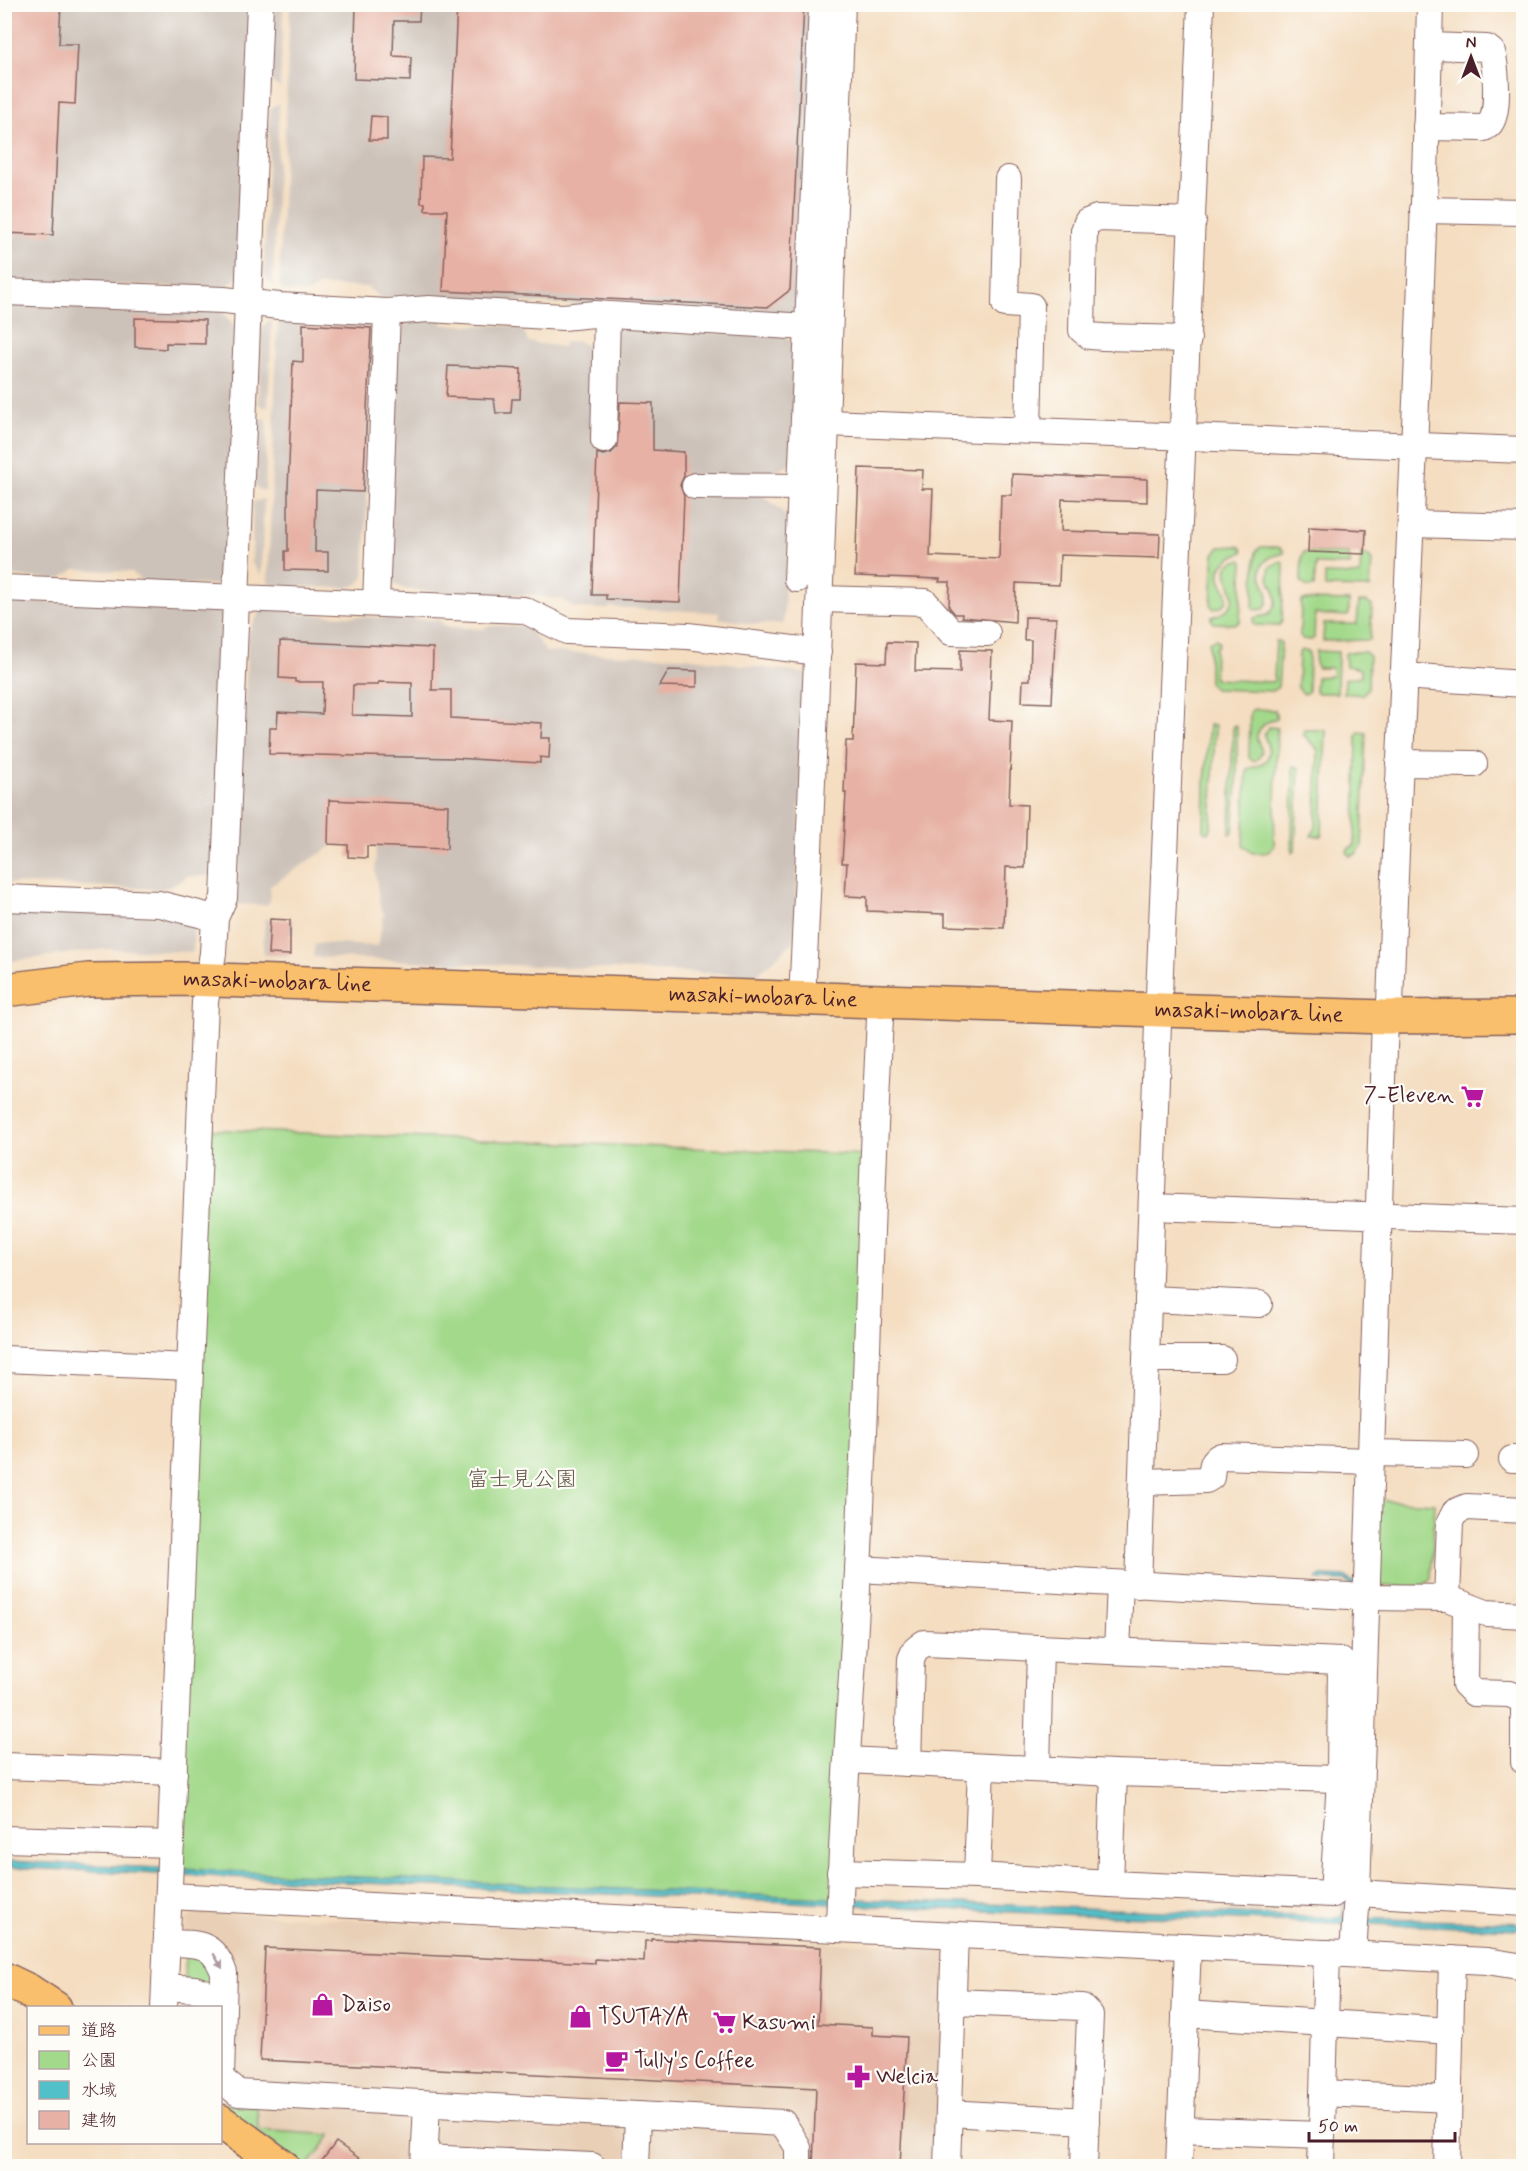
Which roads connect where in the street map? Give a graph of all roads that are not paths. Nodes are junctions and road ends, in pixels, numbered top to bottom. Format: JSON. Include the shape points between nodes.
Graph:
{"nodes":[{"id":1,"x":260,"y":4,"type":"edge"},
{"id":2,"x":822,"y":4,"type":"edge"},
{"id":3,"x":842,"y":4,"type":"edge"},
{"id":4,"x":1201,"y":4,"type":"edge"},
{"id":5,"x":1430,"y":4,"type":"edge"},
{"id":6,"x":1429,"y":46,"type":"junction"},
{"id":7,"x":1426,"y":127,"type":"junction"},
{"id":8,"x":1008,"y":179,"type":"dead end"},
{"id":9,"x":1423,"y":210,"type":"junction"},
{"id":10,"x":1524,"y":213,"type":"edge"},
{"id":11,"x":1192,"y":221,"type":"junction"},
{"id":12,"x":4,"y":292,"type":"edge"},
{"id":13,"x":250,"y":303,"type":"junction"},
{"id":14,"x":387,"y":312,"type":"junction"},
{"id":15,"x":607,"y":315,"type":"junction"},
{"id":16,"x":807,"y":327,"type":"junction"},
{"id":17,"x":1188,"y":339,"type":"junction"},
{"id":18,"x":826,"y":423,"type":"junction"},
{"id":19,"x":1029,"y":430,"type":"junction"},
{"id":20,"x":1184,"y":436,"type":"junction"},
{"id":21,"x":604,"y":440,"type":"dead end"},
{"id":22,"x":1415,"y":446,"type":"junction"},
{"id":23,"x":1524,"y":450,"type":"edge"},
{"id":24,"x":695,"y":486,"type":"dead end"},
{"id":25,"x":801,"y":487,"type":"junction"},
{"id":26,"x":1411,"y":524,"type":"junction"},
{"id":27,"x":1524,"y":526,"type":"edge"},
{"id":28,"x":797,"y":579,"type":"dead end"},
{"id":29,"x":4,"y":588,"type":"edge"},
{"id":30,"x":237,"y":596,"type":"junction"},
{"id":31,"x":821,"y":599,"type":"junction"},
{"id":32,"x":376,"y":603,"type":"junction"},
{"id":33,"x":987,"y":633,"type":"dead end"},
{"id":34,"x":818,"y":652,"type":"junction"},
{"id":35,"x":1402,"y":676,"type":"junction"},
{"id":36,"x":1524,"y":684,"type":"edge"},
{"id":37,"x":1399,"y":763,"type":"junction"},
{"id":38,"x":1474,"y":764,"type":"dead end"},
{"id":39,"x":4,"y":898,"type":"edge"},
{"id":40,"x":215,"y":918,"type":"junction"},
{"id":41,"x":209,"y":980,"type":"junction"},
{"id":42,"x":4,"y":990,"type":"edge"},
{"id":43,"x":802,"y":998,"type":"junction"},
{"id":44,"x":881,"y":1001,"type":"junction"},
{"id":45,"x":1159,"y":1010,"type":"junction"},
{"id":46,"x":1524,"y":1016,"type":"edge"},
{"id":47,"x":1385,"y":1017,"type":"junction"},
{"id":48,"x":1152,"y":1208,"type":"junction"},
{"id":49,"x":1379,"y":1215,"type":"junction"},
{"id":50,"x":1524,"y":1221,"type":"edge"},
{"id":51,"x":1148,"y":1299,"type":"junction"},
{"id":52,"x":1259,"y":1304,"type":"dead end"},
{"id":53,"x":4,"y":1359,"type":"edge"},
{"id":54,"x":1146,"y":1359,"type":"junction"},
{"id":55,"x":1222,"y":1359,"type":"dead end"},
{"id":56,"x":190,"y":1367,"type":"junction"},
{"id":57,"x":1465,"y":1455,"type":"dead end"},
{"id":58,"x":1371,"y":1457,"type":"junction"},
{"id":59,"x":1142,"y":1482,"type":"junction"},
{"id":60,"x":1524,"y":1510,"type":"edge"},
{"id":61,"x":858,"y":1569,"type":"junction"},
{"id":62,"x":1129,"y":1584,"type":"junction"},
{"id":63,"x":1367,"y":1597,"type":"junction"},
{"id":64,"x":1456,"y":1602,"type":"junction"},
{"id":65,"x":1524,"y":1615,"type":"edge"},
{"id":66,"x":1040,"y":1648,"type":"junction"},
{"id":67,"x":1117,"y":1651,"type":"junction"},
{"id":68,"x":847,"y":1760,"type":"junction"},
{"id":69,"x":1524,"y":1761,"type":"edge"},
{"id":70,"x":908,"y":1763,"type":"junction"},
{"id":71,"x":4,"y":1766,"type":"edge"},
{"id":72,"x":981,"y":1767,"type":"junction"},
{"id":73,"x":1037,"y":1769,"type":"junction"},
{"id":74,"x":174,"y":1772,"type":"junction"},
{"id":75,"x":1114,"y":1773,"type":"junction"},
{"id":76,"x":1340,"y":1779,"type":"junction"},
{"id":77,"x":4,"y":1839,"type":"edge"},
{"id":78,"x":171,"y":1844,"type":"junction"},
{"id":79,"x":840,"y":1872,"type":"junction"},
{"id":80,"x":977,"y":1876,"type":"junction"},
{"id":81,"x":1110,"y":1884,"type":"junction"},
{"id":82,"x":1357,"y":1893,"type":"junction"},
{"id":83,"x":169,"y":1896,"type":"junction"},
{"id":84,"x":1524,"y":1903,"type":"edge"},
{"id":85,"x":839,"y":1929,"type":"junction"},
{"id":86,"x":955,"y":1935,"type":"junction"},
{"id":87,"x":167,"y":1943,"type":"junction"},
{"id":88,"x":1188,"y":1946,"type":"junction"},
{"id":89,"x":1327,"y":1953,"type":"junction"},
{"id":90,"x":1353,"y":1954,"type":"junction"},
{"id":91,"x":1452,"y":1959,"type":"junction"},
{"id":92,"x":1524,"y":1967,"type":"edge"},
{"id":93,"x":4,"y":1979,"type":"edge"},
{"id":94,"x":165,"y":1997,"type":"edge"},
{"id":95,"x":953,"y":2002,"type":"junction"},
{"id":96,"x":52,"y":2006,"type":"edge"},
{"id":97,"x":208,"y":2006,"type":"edge"},
{"id":98,"x":1185,"y":2014,"type":"junction"},
{"id":99,"x":1325,"y":2023,"type":"junction"},
{"id":100,"x":1451,"y":2031,"type":"junction"},
{"id":101,"x":222,"y":2036,"type":"edge"},
{"id":102,"x":222,"y":2080,"type":"edge"},
{"id":103,"x":1323,"y":2093,"type":"junction"},
{"id":104,"x":1449,"y":2099,"type":"junction"},
{"id":105,"x":427,"y":2104,"type":"junction"},
{"id":106,"x":949,"y":2113,"type":"junction"},
{"id":107,"x":638,"y":2115,"type":"junction"},
{"id":108,"x":1086,"y":2121,"type":"junction"},
{"id":109,"x":222,"y":2122,"type":"edge"},
{"id":110,"x":1181,"y":2130,"type":"junction"},
{"id":111,"x":1322,"y":2135,"type":"junction"},
{"id":112,"x":424,"y":2162,"type":"edge"},
{"id":113,"x":282,"y":2166,"type":"edge"},
{"id":114,"x":592,"y":2166,"type":"edge"},
{"id":115,"x":636,"y":2166,"type":"edge"},
{"id":116,"x":798,"y":2166,"type":"edge"},
{"id":117,"x":947,"y":2166,"type":"edge"},
{"id":118,"x":1084,"y":2166,"type":"edge"},
{"id":119,"x":1179,"y":2166,"type":"edge"},
{"id":120,"x":1321,"y":2166,"type":"edge"},
{"id":121,"x":1447,"y":2166,"type":"edge"}],
"edges":[{"from":1,"to":13,"type":"street"},
{"from":2,"to":16,"type":"street"},
{"from":3,"to":18,"type":"street"},
{"from":4,"to":11,"type":"street"},
{"from":5,"to":6,"type":"street"},
{"from":6,"to":7,"type":"street"},
{"from":6,"to":7,"type":"street","via":[[1487,48],[1492,52],[1494,115],[1484,128]]},
{"from":7,"to":9,"type":"street"},
{"from":8,"to":19,"type":"street","via":[[1005,304],[1031,306]]},
{"from":9,"to":10,"type":"street"},
{"from":9,"to":22,"type":"street"},
{"from":11,"to":17,"type":"street"},
{"from":11,"to":17,"type":"street","via":[[1097,218],[1087,222],[1084,231],[1082,330],[1090,336]]},
{"from":12,"to":13,"type":"street"},
{"from":13,"to":14,"type":"street"},
{"from":13,"to":30,"type":"street"},
{"from":14,"to":15,"type":"street","via":[[429,309],[563,317]]},
{"from":14,"to":32,"type":"street"},
{"from":15,"to":16,"type":"street"},
{"from":15,"to":21,"type":"street"},
{"from":16,"to":25,"type":"street"},
{"from":17,"to":20,"type":"street"},
{"from":18,"to":19,"type":"street"},
{"from":18,"to":31,"type":"street"},
{"from":19,"to":20,"type":"street"},
{"from":20,"to":22,"type":"street"},
{"from":20,"to":45,"type":"street"},
{"from":22,"to":23,"type":"street"},
{"from":22,"to":26,"type":"street"},
{"from":24,"to":25,"type":"street"},
{"from":25,"to":28,"type":"street"},
{"from":26,"to":27,"type":"street"},
{"from":26,"to":35,"type":"street"},
{"from":29,"to":30,"type":"street"},
{"from":30,"to":32,"type":"street"},
{"from":30,"to":40,"type":"street","via":[[224,898]]},
{"from":31,"to":33,"type":"street","via":[[925,602],[951,632]]},
{"from":31,"to":34,"type":"street"},
{"from":32,"to":34,"type":"street","via":[[524,610],[567,631],[688,636]]},
{"from":34,"to":43,"type":"street"},
{"from":35,"to":36,"type":"street"},
{"from":35,"to":37,"type":"street"},
{"from":37,"to":38,"type":"street"},
{"from":37,"to":47,"type":"street","via":[[1390,1004]]},
{"from":39,"to":40,"type":"street","via":[[159,904]]},
{"from":40,"to":41,"type":"street"},
{"from":41,"to":42,"type":"main road","name":"masaki-mobara line","via":[[88,980]]},
{"from":41,"to":43,"type":"main road","name":"masaki-mobara line"},
{"from":41,"to":56,"type":"street","via":[[204,1014]]},
{"from":43,"to":44,"type":"main road","name":"masaki-mobara line"},
{"from":44,"to":45,"type":"main road","name":"masaki-mobara line"},
{"from":44,"to":61,"type":"street"},
{"from":45,"to":47,"type":"main road","name":"masaki-mobara line"},
{"from":45,"to":48,"type":"street"},
{"from":46,"to":47,"type":"main road","name":"masaki-mobara line"},
{"from":47,"to":49,"type":"street"},
{"from":48,"to":49,"type":"street"},
{"from":48,"to":51,"type":"street"},
{"from":49,"to":50,"type":"street"},
{"from":49,"to":58,"type":"street"},
{"from":51,"to":52,"type":"street"},
{"from":51,"to":54,"type":"street"},
{"from":53,"to":56,"type":"street"},
{"from":54,"to":55,"type":"street"},
{"from":54,"to":59,"type":"street"},
{"from":56,"to":74,"type":"street"},
{"from":57,"to":58,"type":"street"},
{"from":58,"to":59,"type":"street","via":[[1221,1456],[1216,1458],[1211,1477],[1206,1480]]},
{"from":58,"to":63,"type":"street"},
{"from":59,"to":62,"type":"street"},
{"from":60,"to":64,"type":"street","via":[[1467,1507],[1455,1512],[1450,1521]]},
{"from":61,"to":62,"type":"street"},
{"from":61,"to":68,"type":"street"},
{"from":62,"to":63,"type":"street"},
{"from":62,"to":67,"type":"street"},
{"from":63,"to":64,"type":"street"},
{"from":63,"to":82,"type":"street"},
{"from":64,"to":65,"type":"street","via":[[1486,1613]]},
{"from":64,"to":69,"type":"street","via":[[1465,1684],[1474,1693],[1509,1694],[1524,1700]]},
{"from":66,"to":67,"type":"street"},
{"from":66,"to":70,"type":"street","via":[[924,1643],[915,1650],[911,1659]]},
{"from":66,"to":73,"type":"street"},
{"from":67,"to":76,"type":"street","via":[[1341,1661]]},
{"from":68,"to":70,"type":"street"},
{"from":68,"to":79,"type":"street"},
{"from":70,"to":72,"type":"street"},
{"from":71,"to":74,"type":"street"},
{"from":72,"to":73,"type":"street"},
{"from":72,"to":80,"type":"street"},
{"from":73,"to":75,"type":"street"},
{"from":74,"to":78,"type":"street"},
{"from":75,"to":76,"type":"street"},
{"from":75,"to":81,"type":"street"},
{"from":76,"to":81,"type":"street","via":[[1333,1894]]},
{"from":77,"to":78,"type":"street"},
{"from":78,"to":83,"type":"street"},
{"from":79,"to":80,"type":"street"},
{"from":79,"to":85,"type":"street"},
{"from":80,"to":81,"type":"street"},
{"from":82,"to":84,"type":"street"},
{"from":82,"to":90,"type":"street"},
{"from":83,"to":85,"type":"street"},
{"from":83,"to":87,"type":"street"},
{"from":85,"to":86,"type":"street"},
{"from":86,"to":88,"type":"street"},
{"from":86,"to":95,"type":"street"},
{"from":87,"to":94,"type":"street"},
{"from":87,"to":101,"type":"street","one_way":true,"via":[[205,1946],[219,1957],[225,1973]]},
{"from":88,"to":89,"type":"street"},
{"from":88,"to":98,"type":"street"},
{"from":89,"to":90,"type":"street"},
{"from":89,"to":99,"type":"street"},
{"from":90,"to":91,"type":"street"},
{"from":91,"to":92,"type":"street"},
{"from":91,"to":100,"type":"street"},
{"from":93,"to":96,"type":"main road"},
{"from":94,"to":97,"type":"street","via":[[195,1989],[204,1992]]},
{"from":95,"to":106,"type":"street"},
{"from":95,"to":108,"type":"street","via":[[1082,2007],[1090,2015]]},
{"from":98,"to":99,"type":"street"},
{"from":98,"to":110,"type":"street"},
{"from":99,"to":100,"type":"street"},
{"from":99,"to":103,"type":"street"},
{"from":100,"to":104,"type":"street"},
{"from":102,"to":105,"type":"street","via":[[238,2093]]},
{"from":103,"to":104,"type":"street"},
{"from":103,"to":111,"type":"street"},
{"from":104,"to":121,"type":"street"},
{"from":105,"to":107,"type":"street"},
{"from":105,"to":112,"type":"street"},
{"from":106,"to":108,"type":"street"},
{"from":106,"to":117,"type":"street"},
{"from":107,"to":115,"type":"street"},
{"from":107,"to":116,"type":"street","via":[[783,2123],[798,2147]]},
{"from":108,"to":118,"type":"street"},
{"from":109,"to":113,"type":"main road"},
{"from":110,"to":111,"type":"street"},
{"from":110,"to":119,"type":"street"},
{"from":111,"to":120,"type":"street"},
{"from":112,"to":114,"type":"street"}]}
